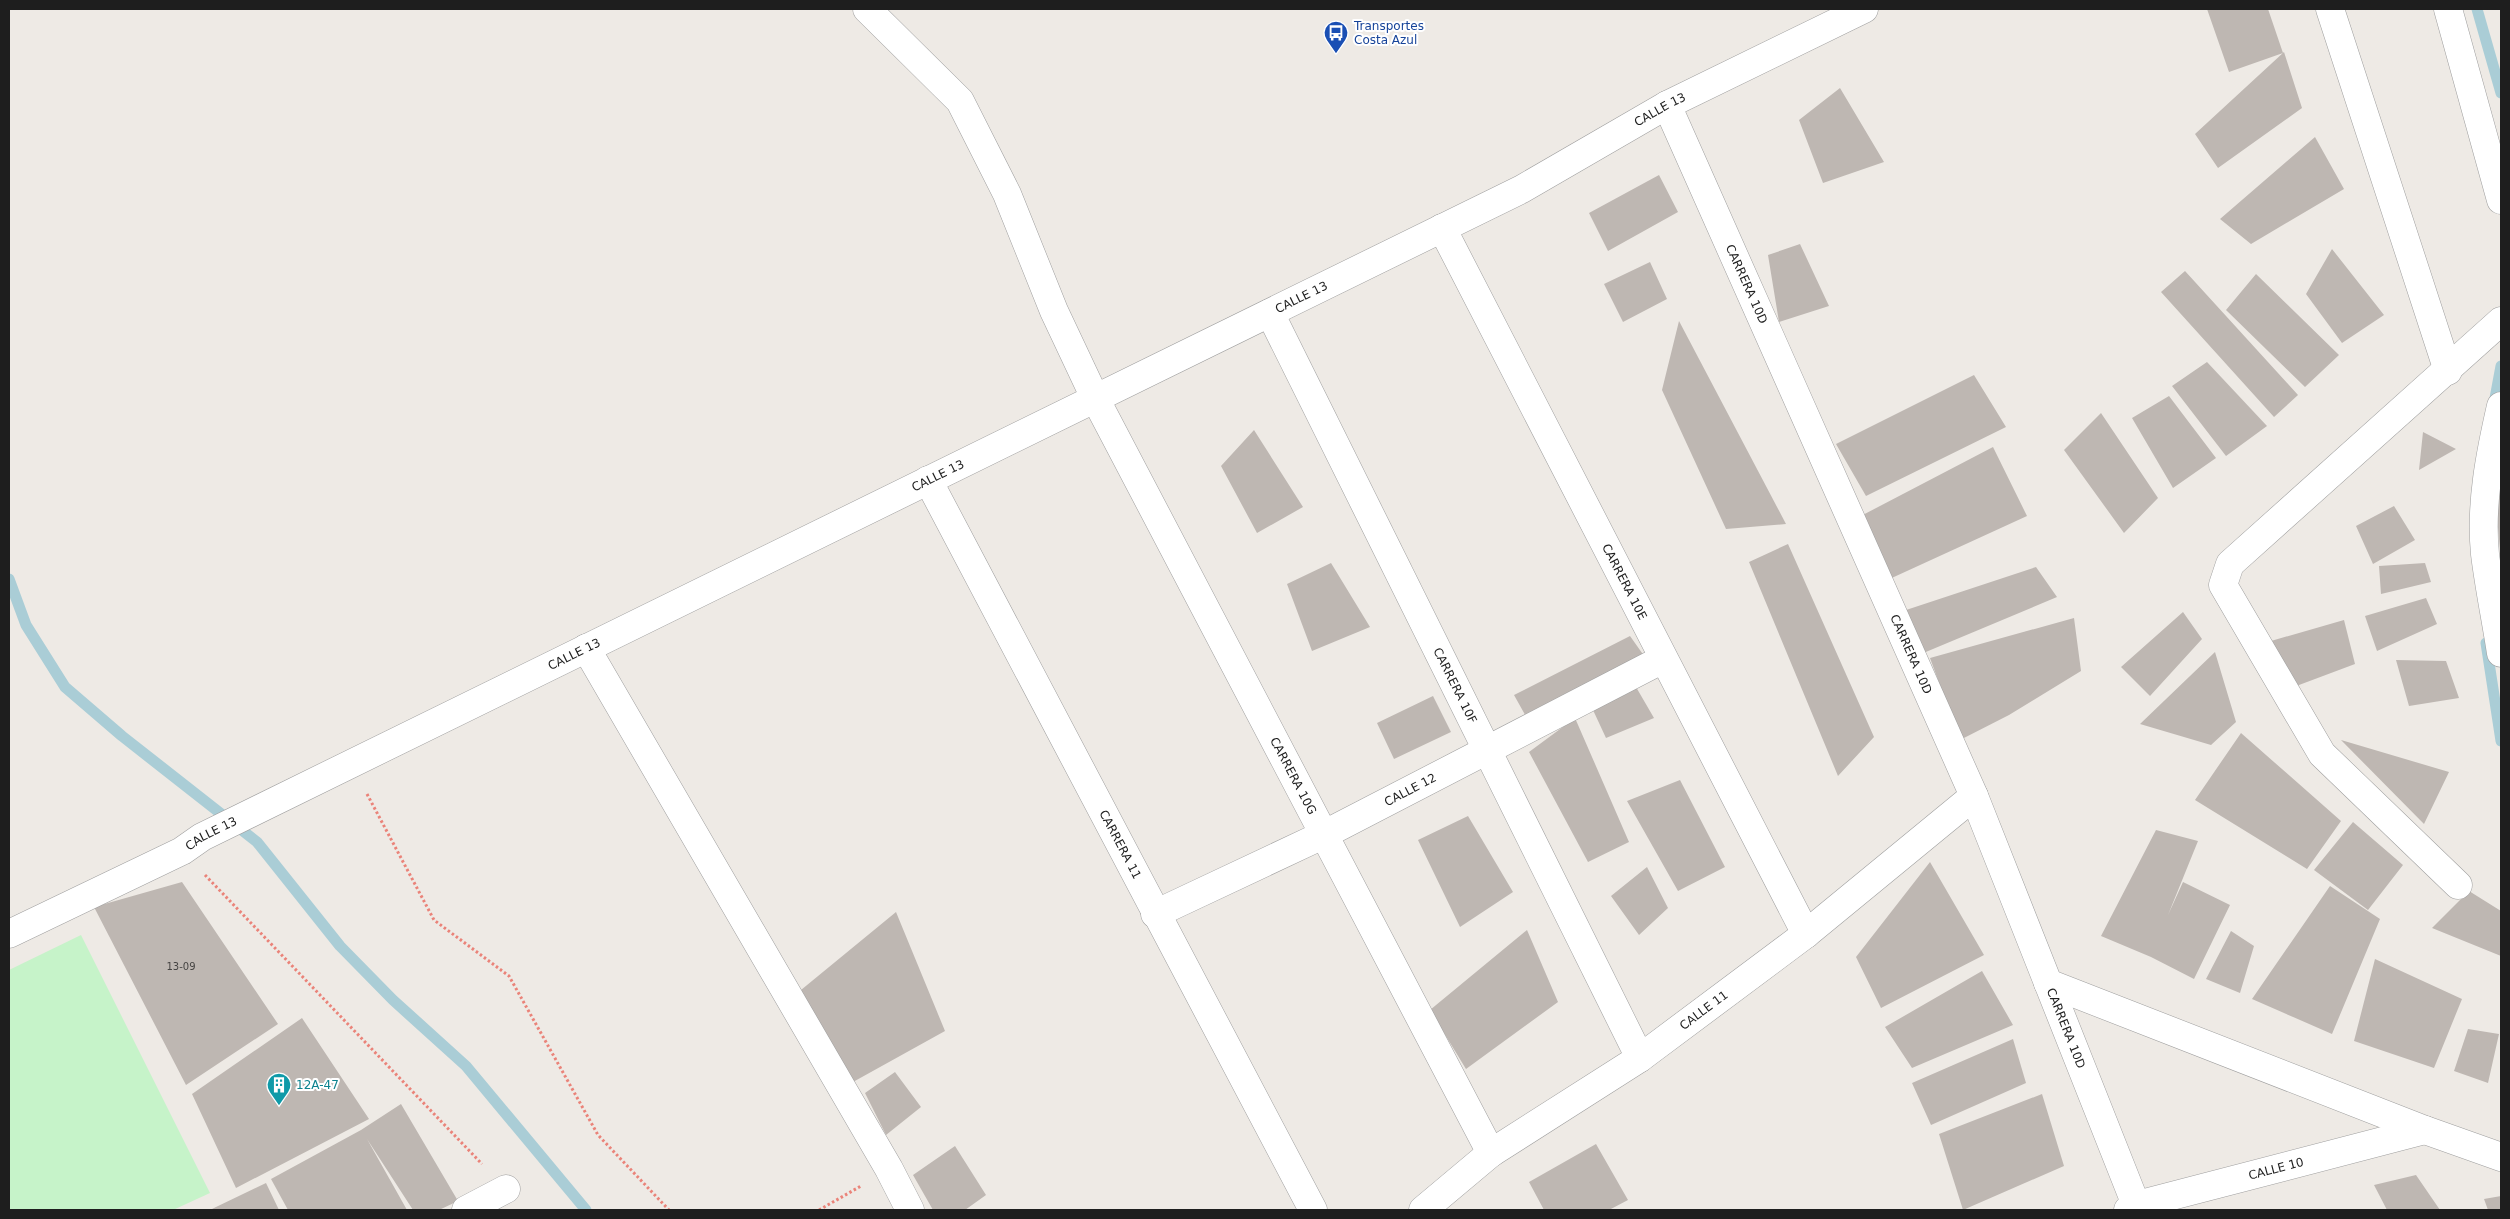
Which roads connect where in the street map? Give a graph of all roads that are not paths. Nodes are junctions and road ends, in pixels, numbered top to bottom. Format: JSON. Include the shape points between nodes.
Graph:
{"nodes":[{"id":1,"x":867,"y":9,"type":"edge"},
{"id":2,"x":1864,"y":9,"type":"edge"},
{"id":3,"x":2330,"y":9,"type":"edge"},
{"id":4,"x":2448,"y":9,"type":"edge"},
{"id":5,"x":1666,"y":105,"type":"junction"},
{"id":6,"x":2501,"y":200,"type":"edge"},
{"id":7,"x":1442,"y":228,"type":"junction"},
{"id":8,"x":1270,"y":313,"type":"junction"},
{"id":9,"x":2501,"y":321,"type":"edge"},
{"id":10,"x":2448,"y":371,"type":"junction"},
{"id":11,"x":1095,"y":398,"type":"junction"},
{"id":12,"x":2501,"y":406,"type":"edge"},
{"id":13,"x":928,"y":480,"type":"junction"},
{"id":14,"x":586,"y":648,"type":"junction"},
{"id":15,"x":2501,"y":653,"type":"edge"},
{"id":16,"x":1663,"y":659,"type":"junction"},
{"id":17,"x":1488,"y":750,"type":"junction"},
{"id":18,"x":1974,"y":796,"type":"junction"},
{"id":19,"x":1325,"y":834,"type":"junction"},
{"id":20,"x":2458,"y":885,"type":"dead end"},
{"id":21,"x":1155,"y":914,"type":"junction"},
{"id":22,"x":9,"y":934,"type":"edge"},
{"id":23,"x":1806,"y":934,"type":"junction"},
{"id":24,"x":2048,"y":983,"type":"junction"},
{"id":25,"x":1640,"y":1058,"type":"junction"},
{"id":26,"x":2425,"y":1130,"type":"junction"},
{"id":27,"x":1491,"y":1153,"type":"junction"},
{"id":28,"x":2501,"y":1157,"type":"edge"},
{"id":29,"x":506,"y":1189,"type":"road end"},
{"id":30,"x":2134,"y":1209,"type":"edge"},
{"id":31,"x":466,"y":1210,"type":"edge"},
{"id":32,"x":910,"y":1210,"type":"edge"},
{"id":33,"x":1313,"y":1210,"type":"edge"},
{"id":34,"x":1423,"y":1210,"type":"edge"}],
"edges":[{"from":1,"to":11,"type":"street","name":"CARRERA 10G","via":[[960,101],[1007,194],[1054,311]]},
{"from":2,"to":5,"type":"street","name":"CALLE 13"},
{"from":3,"to":10,"type":"street"},
{"from":4,"to":6,"type":"street"},
{"from":5,"to":7,"type":"street","name":"CALLE 13","via":[[1522,189]]},
{"from":5,"to":18,"type":"street","name":"CARRERA 10D"},
{"from":7,"to":8,"type":"street","name":"CALLE 13"},
{"from":7,"to":16,"type":"street","name":"CARRERA 10E"},
{"from":8,"to":11,"type":"street","name":"CALLE 13"},
{"from":8,"to":17,"type":"street","name":"CARRERA 10F"},
{"from":9,"to":10,"type":"street"},
{"from":10,"to":20,"type":"street","via":[[2230,564],[2223,585],[2322,754]]},
{"from":11,"to":13,"type":"street","name":"CALLE 13"},
{"from":11,"to":19,"type":"street","name":"CARRERA 10G"},
{"from":12,"to":15,"type":"street","via":[[2489,458],[2485,552]]},
{"from":13,"to":14,"type":"street","name":"CALLE 13"},
{"from":13,"to":21,"type":"street","name":"CARRERA 11"},
{"from":14,"to":22,"type":"street","name":"CALLE 13"},
{"from":14,"to":32,"type":"street","via":[[889,1168]]},
{"from":16,"to":17,"type":"street","name":"CALLE 12"},
{"from":16,"to":23,"type":"street","name":"CARRERA 10E"},
{"from":17,"to":19,"type":"street","name":"CALLE 12"},
{"from":17,"to":25,"type":"street","name":"CARRERA 10F"},
{"from":18,"to":23,"type":"street","name":"CALLE 11"},
{"from":18,"to":24,"type":"street","name":"CARRERA 10D"},
{"from":19,"to":21,"type":"street","name":"CALLE 12"},
{"from":19,"to":27,"type":"street","name":"CARRERA 10G"},
{"from":21,"to":33,"type":"street","name":"CARRERA 11"},
{"from":23,"to":25,"type":"street","name":"CALLE 11"},
{"from":24,"to":26,"type":"street"},
{"from":24,"to":30,"type":"street","name":"CARRERA 10D"},
{"from":25,"to":27,"type":"street","name":"CALLE 11"},
{"from":26,"to":28,"type":"street"},
{"from":26,"to":30,"type":"street","name":"CALLE 10"},
{"from":27,"to":34,"type":"street","name":"CALLE 11"},
{"from":29,"to":31,"type":"street"}]}
